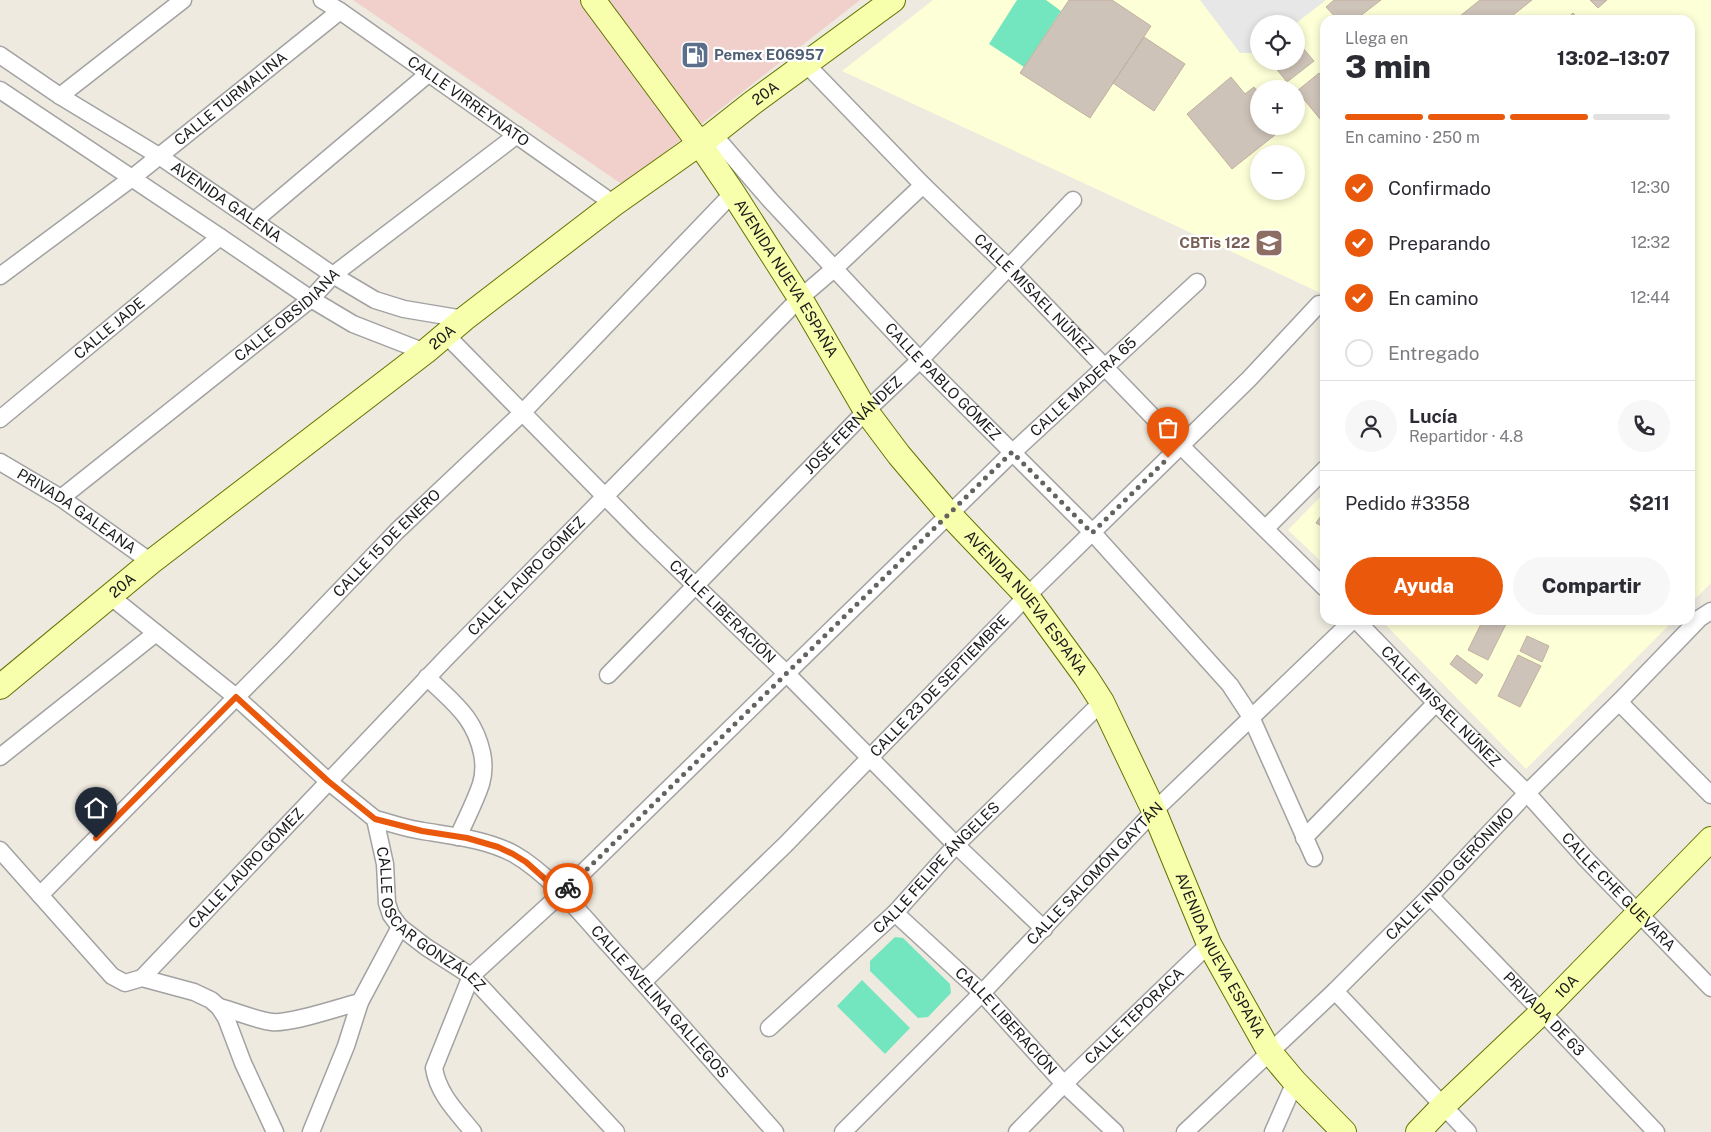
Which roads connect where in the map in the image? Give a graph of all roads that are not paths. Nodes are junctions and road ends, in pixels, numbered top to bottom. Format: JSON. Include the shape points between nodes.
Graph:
{"nodes":[{"id":1,"x":183,"y":0,"type":"edge"},
{"id":2,"x":322,"y":0,"type":"edge"},
{"id":3,"x":593,"y":0,"type":"edge"},
{"id":4,"x":893,"y":0,"type":"edge"},
{"id":5,"x":340,"y":11,"type":"junction"},
{"id":6,"x":0,"y":55,"type":"edge"},
{"id":7,"x":806,"y":64,"type":"junction"},
{"id":8,"x":428,"y":74,"type":"junction"},
{"id":9,"x":0,"y":90,"type":"edge"},
{"id":10,"x":60,"y":96,"type":"junction"},
{"id":11,"x":517,"y":135,"type":"junction"},
{"id":12,"x":706,"y":138,"type":"junction"},
{"id":13,"x":159,"y":156,"type":"junction"},
{"id":14,"x":132,"y":178,"type":"junction"},
{"id":15,"x":923,"y":185,"type":"junction"},
{"id":16,"x":733,"y":193,"type":"junction"},
{"id":17,"x":1073,"y":200,"type":"dead end"},
{"id":18,"x":614,"y":204,"type":"junction"},
{"id":19,"x":254,"y":222,"type":"junction"},
{"id":20,"x":220,"y":237,"type":"junction"},
{"id":21,"x":835,"y":268,"type":"junction"},
{"id":22,"x":1009,"y":268,"type":"junction"},
{"id":23,"x":0,"y":276,"type":"edge"},
{"id":24,"x":333,"y":276,"type":"junction"},
{"id":25,"x":1197,"y":282,"type":"dead end"},
{"id":26,"x":800,"y":298,"type":"junction"},
{"id":27,"x":311,"y":300,"type":"junction"},
{"id":28,"x":1319,"y":304,"type":"dead end"},
{"id":29,"x":464,"y":319,"type":"junction"},
{"id":30,"x":446,"y":335,"type":"junction"},
{"id":31,"x":425,"y":352,"type":"junction"},
{"id":32,"x":920,"y":360,"type":"junction"},
{"id":33,"x":1103,"y":367,"type":"junction"},
{"id":34,"x":866,"y":411,"type":"junction"},
{"id":35,"x":522,"y":413,"type":"junction"},
{"id":36,"x":0,"y":419,"type":"edge"},
{"id":37,"x":1181,"y":446,"type":"junction"},
{"id":38,"x":1012,"y":452,"type":"junction"},
{"id":39,"x":0,"y":462,"type":"edge"},
{"id":40,"x":1320,"y":474,"type":"edge"},
{"id":41,"x":604,"y":496,"type":"junction"},
{"id":42,"x":61,"y":498,"type":"junction"},
{"id":43,"x":949,"y":514,"type":"junction"},
{"id":44,"x":1266,"y":528,"type":"junction"},
{"id":45,"x":1092,"y":533,"type":"junction"},
{"id":46,"x":152,"y":562,"type":"junction"},
{"id":47,"x":1320,"y":583,"type":"edge"},
{"id":48,"x":696,"y":586,"type":"junction"},
{"id":49,"x":110,"y":596,"type":"junction"},
{"id":50,"x":1027,"y":596,"type":"junction"},
{"id":51,"x":1711,"y":611,"type":"edge"},
{"id":52,"x":1695,"y":623,"type":"edge"},
{"id":53,"x":1350,"y":625,"type":"edge"},
{"id":54,"x":1360,"y":625,"type":"edge"},
{"id":55,"x":1693,"y":625,"type":"edge"},
{"id":56,"x":156,"y":633,"type":"junction"},
{"id":57,"x":786,"y":673,"type":"junction"},
{"id":58,"x":608,"y":675,"type":"dead end"},
{"id":59,"x":427,"y":677,"type":"junction"},
{"id":60,"x":0,"y":686,"type":"edge"},
{"id":61,"x":236,"y":697,"type":"junction"},
{"id":62,"x":1102,"y":702,"type":"junction"},
{"id":63,"x":1618,"y":702,"type":"junction"},
{"id":64,"x":1436,"y":703,"type":"junction"},
{"id":65,"x":1252,"y":717,"type":"junction"},
{"id":66,"x":0,"y":757,"type":"edge"},
{"id":67,"x":870,"y":759,"type":"junction"},
{"id":68,"x":328,"y":781,"type":"junction"},
{"id":69,"x":1527,"y":793,"type":"junction"},
{"id":70,"x":1711,"y":796,"type":"edge"},
{"id":71,"x":1154,"y":812,"type":"junction"},
{"id":72,"x":375,"y":819,"type":"junction"},
{"id":73,"x":458,"y":837,"type":"junction"},
{"id":74,"x":1304,"y":838,"type":"junction"},
{"id":75,"x":1711,"y":839,"type":"edge"},
{"id":76,"x":956,"y":846,"type":"junction"},
{"id":77,"x":0,"y":850,"type":"edge"},
{"id":78,"x":1314,"y":858,"type":"dead end"},
{"id":79,"x":562,"y":894,"type":"junction"},
{"id":80,"x":40,"y":895,"type":"junction"},
{"id":81,"x":1430,"y":896,"type":"junction"},
{"id":82,"x":895,"y":913,"type":"junction"},
{"id":83,"x":1639,"y":913,"type":"junction"},
{"id":84,"x":400,"y":927,"type":"junction"},
{"id":85,"x":1044,"y":929,"type":"junction"},
{"id":86,"x":1209,"y":944,"type":"junction"},
{"id":87,"x":472,"y":976,"type":"junction"},
{"id":88,"x":142,"y":978,"type":"junction"},
{"id":89,"x":643,"y":982,"type":"junction"},
{"id":90,"x":1711,"y":988,"type":"edge"},
{"id":91,"x":1334,"y":991,"type":"junction"},
{"id":92,"x":982,"y":993,"type":"junction"},
{"id":93,"x":360,"y":1002,"type":"junction"},
{"id":94,"x":219,"y":1007,"type":"junction"},
{"id":95,"x":1542,"y":1012,"type":"junction"},
{"id":96,"x":769,"y":1028,"type":"dead end"},
{"id":97,"x":1269,"y":1051,"type":"junction"},
{"id":98,"x":1296,"y":1082,"type":"junction"},
{"id":99,"x":1064,"y":1084,"type":"junction"},
{"id":100,"x":1443,"y":1106,"type":"junction"},
{"id":101,"x":275,"y":1132,"type":"edge"},
{"id":102,"x":311,"y":1132,"type":"edge"},
{"id":103,"x":473,"y":1132,"type":"edge"},
{"id":104,"x":616,"y":1132,"type":"edge"},
{"id":105,"x":775,"y":1132,"type":"edge"},
{"id":106,"x":843,"y":1132,"type":"edge"},
{"id":107,"x":1017,"y":1132,"type":"edge"},
{"id":108,"x":1115,"y":1132,"type":"edge"},
{"id":109,"x":1185,"y":1132,"type":"edge"},
{"id":110,"x":1273,"y":1132,"type":"edge"},
{"id":111,"x":1344,"y":1132,"type":"edge"},
{"id":112,"x":1418,"y":1132,"type":"edge"},
{"id":113,"x":1468,"y":1132,"type":"edge"},
{"id":114,"x":1656,"y":1132,"type":"edge"}],
"edges":[{"from":1,"to":10,"type":"street"},
{"from":2,"to":5,"type":"street","name":"CALLE VIRREYNATO"},
{"from":3,"to":12,"type":"street","name":"AVENIDA NUEVA ESPAÑA"},
{"from":4,"to":7,"type":"street","name":"20A"},
{"from":5,"to":8,"type":"street","name":"CALLE VIRREYNATO"},
{"from":5,"to":13,"type":"street","name":"CALLE TURMALINA"},
{"from":6,"to":10,"type":"street","name":"AVENIDA GALENA"},
{"from":7,"to":12,"type":"street","name":"20A"},
{"from":7,"to":15,"type":"street","name":"CALLE MISAEL NÚÑEZ"},
{"from":8,"to":11,"type":"street","name":"CALLE VIRREYNATO"},
{"from":8,"to":19,"type":"street"},
{"from":9,"to":14,"type":"street","name":"AVENIDA GALENA"},
{"from":10,"to":13,"type":"street","name":"AVENIDA GALENA"},
{"from":11,"to":18,"type":"street","name":"CALLE VIRREYNATO"},
{"from":11,"to":24,"type":"street","name":"CALLE OBSIDIANA"},
{"from":12,"to":16,"type":"street","name":"AVENIDA NUEVA ESPAÑA"},
{"from":12,"to":18,"type":"street","name":"20A"},
{"from":12,"to":21,"type":"street","name":"CALLE PABLO GÓMEZ"},
{"from":13,"to":14,"type":"street","name":"CALLE TURMALINA"},
{"from":13,"to":19,"type":"street","name":"AVENIDA GALENA"},
{"from":14,"to":20,"type":"street","name":"AVENIDA GALENA"},
{"from":14,"to":23,"type":"street","name":"CALLE TURMALINA"},
{"from":15,"to":21,"type":"street","name":"CALLE LAURO GÓMEZ"},
{"from":15,"to":22,"type":"street","name":"CALLE MISAEL NÚÑEZ"},
{"from":16,"to":26,"type":"street","name":"AVENIDA NUEVA ESPAÑA"},
{"from":16,"to":35,"type":"street","name":"CALLE 15 DE ENERO"},
{"from":17,"to":22,"type":"street","name":"JOSÉ FERNÁNDEZ"},
{"from":18,"to":29,"type":"street","name":"20A"},
{"from":19,"to":24,"type":"street","name":"AVENIDA GALENA"},
{"from":20,"to":27,"type":"street","name":"AVENIDA GALENA"},
{"from":20,"to":36,"type":"street","name":"CALLE JADE"},
{"from":21,"to":26,"type":"street","name":"CALLE LAURO GÓMEZ"},
{"from":21,"to":32,"type":"street","name":"CALLE PABLO GÓMEZ"},
{"from":22,"to":32,"type":"street","name":"JOSÉ FERNÁNDEZ"},
{"from":22,"to":33,"type":"street","name":"CALLE MISAEL NÚÑEZ"},
{"from":24,"to":27,"type":"street","name":"CALLE OBSIDIANA"},
{"from":24,"to":29,"type":"street","name":"AVENIDA GALENA","via":[[375,300],[404,309]]},
{"from":25,"to":33,"type":"street","name":"CALLE MADERA 65"},
{"from":26,"to":34,"type":"street","name":"AVENIDA NUEVA ESPAÑA"},
{"from":26,"to":41,"type":"street","name":"CALLE LAURO GÓMEZ"},
{"from":27,"to":31,"type":"street","name":"AVENIDA GALENA","via":[[353,324]]},
{"from":27,"to":42,"type":"street","name":"CALLE OBSIDIANA"},
{"from":28,"to":37,"type":"street","name":"CALLE 23 DE SEPTIEMBRE"},
{"from":29,"to":30,"type":"street","name":"20A"},
{"from":30,"to":31,"type":"street","name":"20A"},
{"from":30,"to":35,"type":"street","name":"CALLE LIBERACIÓN"},
{"from":31,"to":46,"type":"street","name":"20A"},
{"from":32,"to":34,"type":"street","name":"JOSÉ FERNÁNDEZ"},
{"from":32,"to":38,"type":"street","name":"CALLE PABLO GÓMEZ"},
{"from":33,"to":37,"type":"street","name":"CALLE MISAEL NÚÑEZ"},
{"from":33,"to":38,"type":"street","name":"CALLE MADERA 65"},
{"from":34,"to":43,"type":"street","name":"AVENIDA NUEVA ESPAÑA"},
{"from":34,"to":48,"type":"street","name":"JOSÉ FERNÁNDEZ"},
{"from":35,"to":41,"type":"street","name":"CALLE LIBERACIÓN"},
{"from":35,"to":61,"type":"street","name":"CALLE 15 DE ENERO","via":[[397,531]]},
{"from":37,"to":44,"type":"street","name":"CALLE MISAEL NÚÑEZ"},
{"from":37,"to":45,"type":"street","name":"CALLE 23 DE SEPTIEMBRE"},
{"from":38,"to":43,"type":"street","name":"CALLE MADERA 65"},
{"from":38,"to":45,"type":"street","name":"CALLE PABLO GÓMEZ"},
{"from":39,"to":42,"type":"street","name":"PRIVADA GALEANA"},
{"from":40,"to":44,"type":"street"},
{"from":41,"to":48,"type":"street","name":"CALLE LIBERACIÓN"},
{"from":41,"to":59,"type":"street","name":"CALLE LAURO GÓMEZ"},
{"from":42,"to":46,"type":"street","name":"PRIVADA GALEANA"},
{"from":43,"to":50,"type":"street","name":"AVENIDA NUEVA ESPAÑA"},
{"from":43,"to":57,"type":"street","name":"CALLE MADERA 65"},
{"from":44,"to":47,"type":"street","name":"CALLE MISAEL NÚÑEZ"},
{"from":45,"to":50,"type":"street","name":"CALLE 23 DE SEPTIEMBRE"},
{"from":45,"to":65,"type":"street","name":"CALLE PABLO GÓMEZ","via":[[1230,685]]},
{"from":46,"to":49,"type":"street","name":"20A"},
{"from":48,"to":57,"type":"street","name":"CALLE LIBERACIÓN"},
{"from":48,"to":58,"type":"street","name":"JOSÉ FERNÁNDEZ"},
{"from":49,"to":56,"type":"street","name":"CALLE OSCAR GONZÁLEZ"},
{"from":49,"to":60,"type":"street","name":"20A"},
{"from":50,"to":62,"type":"street","name":"AVENIDA NUEVA ESPAÑA"},
{"from":50,"to":67,"type":"street","name":"CALLE 23 DE SEPTIEMBRE"},
{"from":51,"to":52,"type":"street","name":"CALLE INDIO GERÓNIMO"},
{"from":53,"to":65,"type":"street","name":"CALLE SALOMÓN GAYTÁN"},
{"from":54,"to":64,"type":"street","name":"CALLE MISAEL NÚÑEZ"},
{"from":55,"to":63,"type":"street","name":"CALLE INDIO GERÓNIMO"},
{"from":56,"to":61,"type":"street","name":"CALLE OSCAR GONZÁLEZ"},
{"from":56,"to":66,"type":"street"},
{"from":57,"to":67,"type":"street","name":"CALLE LIBERACIÓN"},
{"from":57,"to":79,"type":"street","name":"CALLE MADERA 65"},
{"from":59,"to":68,"type":"street","name":"CALLE LAURO GÓMEZ"},
{"from":59,"to":73,"type":"street","via":[[464,714],[479,738],[482,776]]},
{"from":61,"to":68,"type":"street","name":"CALLE OSCAR GONZÁLEZ"},
{"from":61,"to":80,"type":"street","name":"CALLE 15 DE ENERO"},
{"from":62,"to":71,"type":"street","name":"AVENIDA NUEVA ESPAÑA"},
{"from":62,"to":76,"type":"street","name":"CALLE FELIPE ÁNGELES"},
{"from":63,"to":69,"type":"street","name":"CALLE INDIO GERÓNIMO"},
{"from":63,"to":70,"type":"street"},
{"from":64,"to":69,"type":"street","name":"CALLE MISAEL NÚÑEZ"},
{"from":64,"to":74,"type":"street"},
{"from":65,"to":71,"type":"street","name":"CALLE SALOMÓN GAYTÁN"},
{"from":65,"to":74,"type":"street"},
{"from":67,"to":76,"type":"street","name":"CALLE LIBERACIÓN"},
{"from":67,"to":89,"type":"street","name":"CALLE 23 DE SEPTIEMBRE"},
{"from":68,"to":72,"type":"street","name":"CALLE OSCAR GONZÁLEZ"},
{"from":68,"to":88,"type":"street","name":"CALLE LAURO GÓMEZ"},
{"from":69,"to":81,"type":"street","name":"CALLE INDIO GERÓNIMO"},
{"from":69,"to":83,"type":"street","name":"CALLE CHE GUEVARA"},
{"from":71,"to":85,"type":"street","name":"CALLE SALOMÓN GAYTÁN"},
{"from":71,"to":86,"type":"street","name":"AVENIDA NUEVA ESPAÑA"},
{"from":72,"to":73,"type":"street","name":"CALLE AVELINA GALLEGOS"},
{"from":72,"to":84,"type":"street","name":"CALLE OSCAR GONZÁLEZ","via":[[385,864],[387,903],[391,916]]},
{"from":73,"to":79,"type":"street","name":"CALLE AVELINA GALLEGOS","via":[[513,854]]},
{"from":74,"to":78,"type":"street"},
{"from":75,"to":83,"type":"street","name":"10A"},
{"from":76,"to":82,"type":"street","name":"CALLE FELIPE ÁNGELES"},
{"from":76,"to":85,"type":"street","name":"CALLE LIBERACIÓN"},
{"from":77,"to":80,"type":"street"},
{"from":79,"to":87,"type":"street","name":"CALLE MADERA 65"},
{"from":79,"to":89,"type":"street","name":"CALLE AVELINA GALLEGOS"},
{"from":80,"to":88,"type":"street","via":[[112,976],[125,982]]},
{"from":81,"to":91,"type":"street","name":"CALLE INDIO GERÓNIMO"},
{"from":81,"to":95,"type":"street","name":"PRIVADA DE 63"},
{"from":82,"to":92,"type":"street","name":"CALLE LIBERACIÓN"},
{"from":82,"to":96,"type":"street","name":"CALLE FELIPE ÁNGELES"},
{"from":83,"to":90,"type":"street","name":"CALLE CHE GUEVARA"},
{"from":83,"to":95,"type":"street","name":"10A"},
{"from":84,"to":87,"type":"street","name":"CALLE OSCAR GONZÁLEZ"},
{"from":84,"to":93,"type":"street"},
{"from":85,"to":92,"type":"street","name":"CALLE SALOMÓN GAYTÁN"},
{"from":86,"to":97,"type":"street","name":"AVENIDA NUEVA ESPAÑA"},
{"from":86,"to":99,"type":"street","name":"CALLE TEPORACA"},
{"from":87,"to":103,"type":"street","name":"CALLE MADERA 65","via":[[434,1068],[444,1097]]},
{"from":87,"to":104,"type":"street","name":"CALLE OSCAR GONZÁLEZ"},
{"from":88,"to":94,"type":"street","via":[[203,995]]},
{"from":89,"to":105,"type":"street","name":"CALLE AVELINA GALLEGOS"},
{"from":91,"to":97,"type":"street","name":"CALLE INDIO GERÓNIMO"},
{"from":91,"to":100,"type":"street"},
{"from":92,"to":99,"type":"street","name":"CALLE LIBERACIÓN"},
{"from":92,"to":106,"type":"street","name":"CALLE SALOMÓN GAYTÁN"},
{"from":93,"to":94,"type":"street","via":[[273,1022]]},
{"from":93,"to":102,"type":"street"},
{"from":94,"to":101,"type":"street"},
{"from":95,"to":100,"type":"street","name":"10A"},
{"from":95,"to":114,"type":"street","name":"PRIVADA DE 63"},
{"from":97,"to":98,"type":"street","name":"AVENIDA NUEVA ESPAÑA"},
{"from":97,"to":109,"type":"street","name":"CALLE INDIO GERÓNIMO"},
{"from":98,"to":110,"type":"street"},
{"from":98,"to":111,"type":"street","name":"AVENIDA NUEVA ESPAÑA"},
{"from":99,"to":107,"type":"street","name":"CALLE TEPORACA"},
{"from":99,"to":108,"type":"street","name":"CALLE LIBERACIÓN"},
{"from":100,"to":112,"type":"street","name":"10A"},
{"from":100,"to":113,"type":"street"}]}
